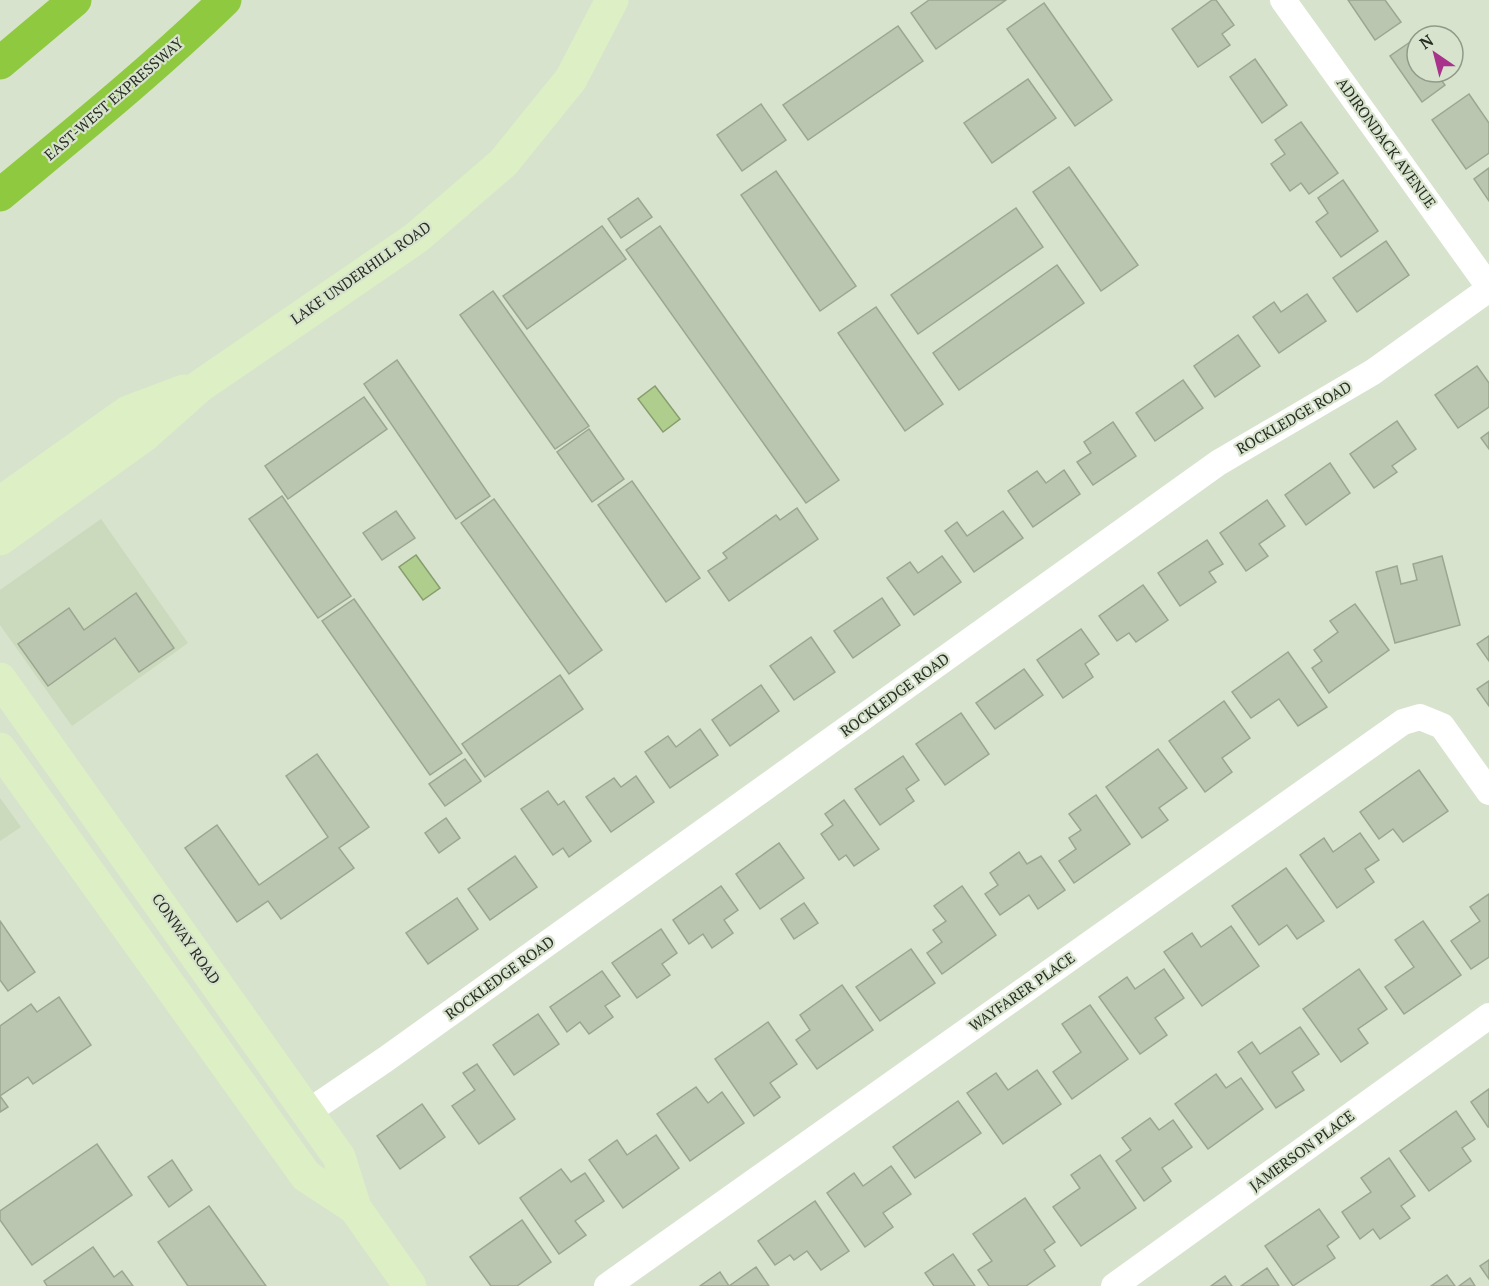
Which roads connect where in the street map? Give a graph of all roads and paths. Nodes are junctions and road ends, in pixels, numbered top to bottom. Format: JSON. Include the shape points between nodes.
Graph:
{"nodes":[{"id":1,"x":75,"y":0,"type":"edge"},
{"id":2,"x":225,"y":0,"type":"edge"},
{"id":3,"x":612,"y":0,"type":"edge"},
{"id":4,"x":1283,"y":0,"type":"edge"},
{"id":5,"x":0,"y":63,"type":"edge"},
{"id":6,"x":0,"y":195,"type":"edge"},
{"id":7,"x":1489,"y":288,"type":"edge"},
{"id":8,"x":200,"y":386,"type":"junction"},
{"id":9,"x":0,"y":503,"type":"edge"},
{"id":10,"x":0,"y":539,"type":"edge"},
{"id":11,"x":0,"y":679,"type":"edge"},
{"id":12,"x":0,"y":749,"type":"edge"},
{"id":13,"x":1489,"y":792,"type":"edge"},
{"id":14,"x":1489,"y":1016,"type":"edge"},
{"id":15,"x":308,"y":1112,"type":"junction"},
{"id":16,"x":355,"y":1208,"type":"junction"},
{"id":17,"x":410,"y":1286,"type":"edge"},
{"id":18,"x":607,"y":1286,"type":"edge"},
{"id":19,"x":1114,"y":1286,"type":"edge"}],
"edges":[{"from":1,"to":5,"type":"highway"},
{"from":2,"to":6,"type":"highway","name":"EAST-WEST EXPRESSWAY","via":[[95,117]]},
{"from":3,"to":8,"type":"main road","name":"LAKE UNDERHILL ROAD","via":[[571,79],[503,163],[416,238]]},
{"from":4,"to":7,"type":"street","name":"ADIRONDACK AVENUE"},
{"from":7,"to":15,"type":"street","name":"ROCKLEDGE ROAD","via":[[1372,372],[1218,463]]},
{"from":8,"to":9,"type":"main road","name":"LAKE UNDERHILL ROAD","via":[[128,412]]},
{"from":8,"to":10,"type":"main road","name":"LAKE UNDERHILL ROAD","via":[[146,434]]},
{"from":11,"to":15,"type":"main road","name":"CONWAY ROAD"},
{"from":12,"to":16,"type":"main road","name":"CONWAY ROAD","via":[[306,1176]]},
{"from":13,"to":18,"type":"street","name":"WAYFARER PLACE","via":[[1442,726],[1420,717],[1403,722]]},
{"from":14,"to":19,"type":"street","name":"JAMERSON PLACE"},
{"from":15,"to":16,"type":"main road","name":"CONWAY ROAD","via":[[339,1157]]},
{"from":16,"to":17,"type":"main road","name":"CONWAY ROAD"}]}
